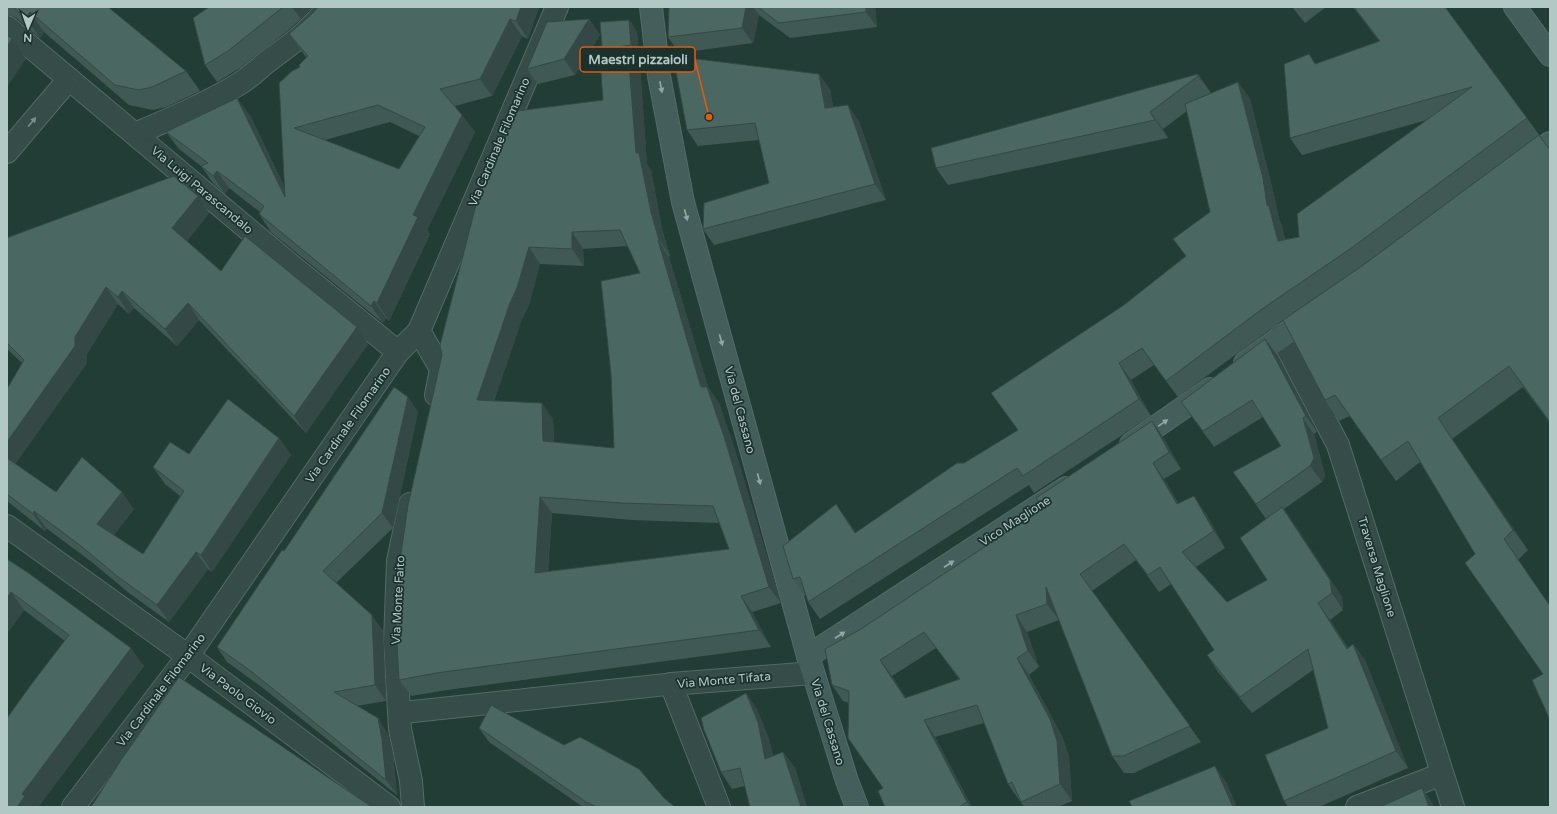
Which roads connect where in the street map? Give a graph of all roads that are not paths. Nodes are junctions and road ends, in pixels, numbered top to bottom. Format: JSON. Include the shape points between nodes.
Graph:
{"nodes":[{"id":1,"x":328,"y":7,"type":"edge"},
{"id":2,"x":556,"y":7,"type":"edge"},
{"id":3,"x":650,"y":7,"type":"edge"},
{"id":4,"x":1515,"y":7,"type":"edge"},
{"id":5,"x":7,"y":27,"type":"edge"},
{"id":6,"x":1550,"y":55,"type":"edge"},
{"id":7,"x":69,"y":79,"type":"junction"},
{"id":8,"x":135,"y":134,"type":"junction"},
{"id":9,"x":1550,"y":143,"type":"edge"},
{"id":10,"x":7,"y":152,"type":"edge"},
{"id":11,"x":1504,"y":176,"type":"edge"},
{"id":12,"x":1331,"y":301,"type":"edge"},
{"id":13,"x":419,"y":331,"type":"junction"},
{"id":14,"x":1281,"y":336,"type":"junction"},
{"id":15,"x":398,"y":352,"type":"junction"},
{"id":16,"x":431,"y":415,"type":"edge"},
{"id":17,"x":1115,"y":455,"type":"edge"},
{"id":18,"x":1083,"y":476,"type":"edge"},
{"id":19,"x":415,"y":484,"type":"edge"},
{"id":20,"x":7,"y":526,"type":"edge"},
{"id":21,"x":188,"y":656,"type":"junction"},
{"id":22,"x":810,"y":665,"type":"junction"},
{"id":23,"x":671,"y":684,"type":"junction"},
{"id":24,"x":400,"y":713,"type":"junction"},
{"id":25,"x":1442,"y":774,"type":"junction"},
{"id":26,"x":73,"y":807,"type":"edge"},
{"id":27,"x":388,"y":807,"type":"edge"},
{"id":28,"x":413,"y":807,"type":"edge"},
{"id":29,"x":719,"y":807,"type":"edge"},
{"id":30,"x":857,"y":807,"type":"edge"},
{"id":31,"x":1357,"y":807,"type":"edge"},
{"id":32,"x":1453,"y":807,"type":"edge"}],
"edges":[{"from":1,"to":8,"type":"street","via":[[319,20],[241,84]]},
{"from":2,"to":13,"type":"street","name":"Via Cardinale Filomarino"},
{"from":3,"to":22,"type":"main road","name":"Via del Cassano","one_way":true,"via":[[659,76],[682,202]]},
{"from":4,"to":6,"type":"main road"},
{"from":5,"to":7,"type":"street","name":"Via Luigi Parascandalo"},
{"from":7,"to":8,"type":"street","name":"Via Luigi Parascandalo"},
{"from":10,"to":7,"type":"street","one_way":true},
{"from":8,"to":15,"type":"street","name":"Via Luigi Parascandalo"},
{"from":9,"to":11,"type":"main road"},
{"from":12,"to":14,"type":"main road"},
{"from":13,"to":15,"type":"street","name":"Via Cardinale Filomarino"},
{"from":13,"to":16,"type":"street","via":[[441,369]]},
{"from":17,"to":14,"type":"main road","one_way":true,"via":[[1192,403]]},
{"from":14,"to":25,"type":"street","name":"Traversa Maglione","via":[[1338,445]]},
{"from":15,"to":21,"type":"street","name":"Via Cardinale Filomarino"},
{"from":22,"to":18,"type":"main road","name":"Vico Maglione","one_way":true},
{"from":19,"to":24,"type":"street","name":"Via Monte Faito","via":[[398,561],[395,642]]},
{"from":20,"to":21,"type":"street","name":"Via Paolo Giovio"},
{"from":21,"to":26,"type":"street","name":"Via Cardinale Filomarino"},
{"from":21,"to":27,"type":"street","name":"Via Paolo Giovio"},
{"from":22,"to":23,"type":"street","name":"Via Monte Tifata"},
{"from":22,"to":30,"type":"main road","name":"Via del Cassano"},
{"from":23,"to":24,"type":"street"},
{"from":23,"to":29,"type":"street","name":"Via Monte Tifata"},
{"from":24,"to":28,"type":"street","name":"Via Monte Faito","via":[[400,729],[411,781]]},
{"from":25,"to":31,"type":"street"},
{"from":25,"to":32,"type":"street","name":"Traversa Maglione"}]}
